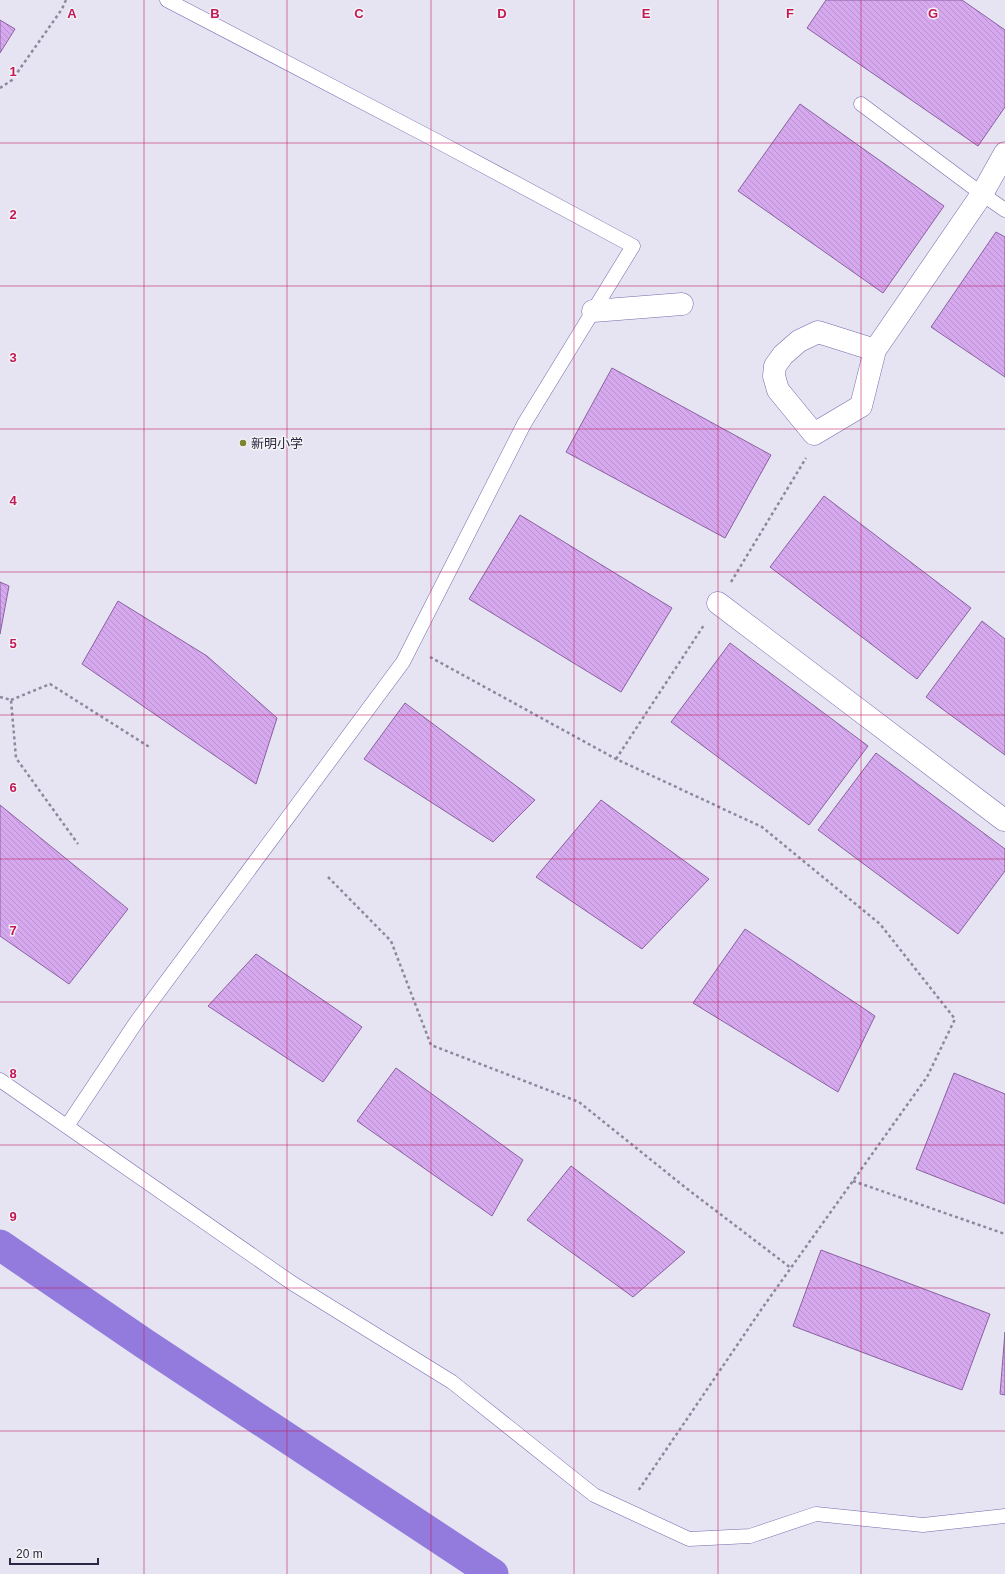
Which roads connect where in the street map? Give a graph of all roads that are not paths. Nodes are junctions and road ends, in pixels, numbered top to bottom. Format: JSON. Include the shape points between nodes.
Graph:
{"nodes":[{"id":1,"x":167,"y":0,"type":"edge"},
{"id":2,"x":861,"y":104,"type":"dead end"},
{"id":3,"x":1005,"y":153,"type":"edge"},
{"id":4,"x":982,"y":194,"type":"junction"},
{"id":5,"x":1005,"y":210,"type":"edge"},
{"id":6,"x":682,"y":304,"type":"dead end"},
{"id":7,"x":594,"y":311,"type":"junction"},
{"id":8,"x":875,"y":350,"type":"junction"},
{"id":9,"x":718,"y":603,"type":"dead end"},
{"id":10,"x":1004,"y":820,"type":"dead end"},
{"id":11,"x":0,"y":1080,"type":"edge"},
{"id":12,"x":66,"y":1126,"type":"junction"},
{"id":13,"x":1005,"y":1516,"type":"edge"}],
"edges":[{"from":1,"to":7,"type":"lane","via":[[633,246]]},
{"from":2,"to":4,"type":"lane"},
{"from":3,"to":4,"type":"street"},
{"from":4,"to":5,"type":"lane"},
{"from":4,"to":8,"type":"street"},
{"from":6,"to":7,"type":"street"},
{"from":7,"to":12,"type":"lane","via":[[524,424],[403,662],[137,1021]]},
{"from":8,"to":8,"type":"street","via":[[861,406],[814,434],[778,390],[774,376],[775,366],[779,360],[798,341],[818,332]]},
{"from":9,"to":10,"type":"street"},
{"from":11,"to":12,"type":"lane"},
{"from":12,"to":13,"type":"lane","via":[[292,1283],[452,1382],[594,1495],[689,1539],[750,1536],[816,1514],[923,1525]]}]}
